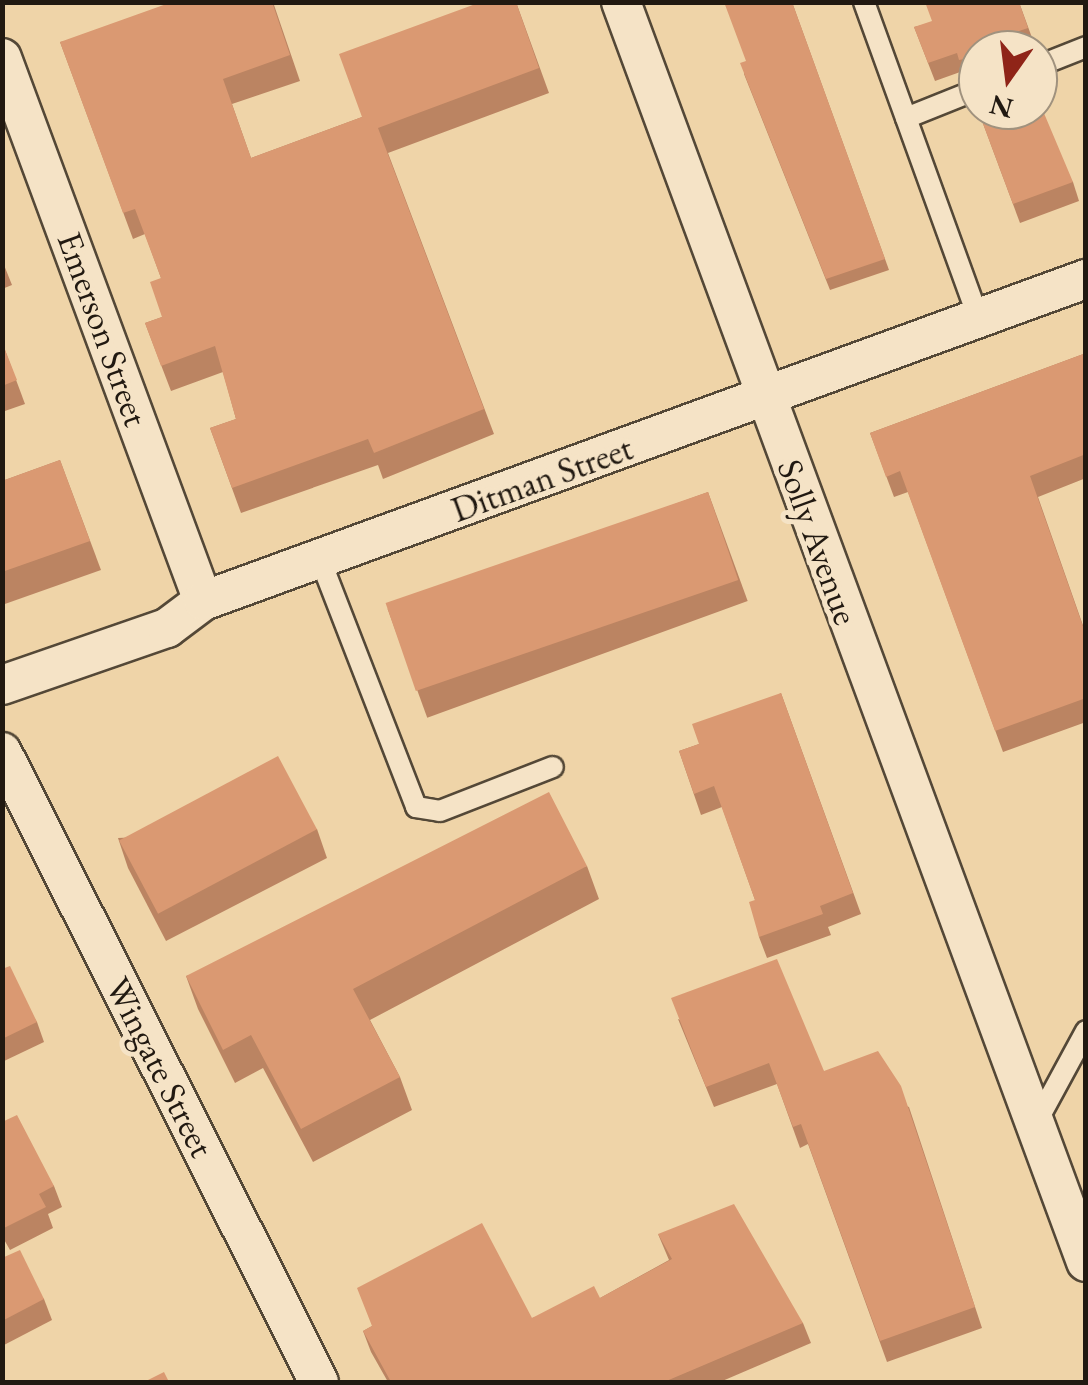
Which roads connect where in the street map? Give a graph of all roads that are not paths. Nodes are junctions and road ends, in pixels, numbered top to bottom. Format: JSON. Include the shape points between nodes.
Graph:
{"nodes":[{"id":1,"x":621,"y":2,"type":"edge"},
{"id":2,"x":864,"y":2,"type":"edge"},
{"id":3,"x":1086,"y":47,"type":"edge"},
{"id":4,"x":2,"y":58,"type":"edge"},
{"id":5,"x":1058,"y":58,"type":"edge"},
{"id":6,"x":958,"y":97,"type":"edge"},
{"id":7,"x":906,"y":118,"type":"junction"},
{"id":8,"x":1086,"y":279,"type":"edge"},
{"id":9,"x":978,"y":318,"type":"junction"},
{"id":10,"x":766,"y":398,"type":"junction"},
{"id":11,"x":320,"y":559,"type":"junction"},
{"id":12,"x":203,"y":601,"type":"junction"},
{"id":13,"x":2,"y":685,"type":"edge"},
{"id":14,"x":2,"y":752,"type":"edge"},
{"id":15,"x":553,"y":767,"type":"dead end"},
{"id":16,"x":1086,"y":1031,"type":"edge"},
{"id":17,"x":1034,"y":1126,"type":"junction"},
{"id":18,"x":1086,"y":1262,"type":"edge"},
{"id":19,"x":319,"y":1382,"type":"edge"}],
"edges":[{"from":1,"to":10,"type":"street","name":"Solly Avenue"},
{"from":2,"to":7,"type":"lane"},
{"from":3,"to":5,"type":"lane"},
{"from":4,"to":12,"type":"street","name":"Emerson Street"},
{"from":6,"to":7,"type":"lane"},
{"from":7,"to":9,"type":"lane"},
{"from":8,"to":9,"type":"street","name":"Ditman Street"},
{"from":9,"to":10,"type":"street","name":"Ditman Street"},
{"from":10,"to":11,"type":"street","name":"Ditman Street"},
{"from":10,"to":17,"type":"street","name":"Solly Avenue"},
{"from":11,"to":12,"type":"street","name":"Ditman Street"},
{"from":11,"to":15,"type":"lane","via":[[416,807],[440,811]]},
{"from":12,"to":13,"type":"street","name":"Ditman Street","via":[[167,628]]},
{"from":14,"to":19,"type":"street","name":"Wingate Street"},
{"from":16,"to":17,"type":"lane"},
{"from":17,"to":18,"type":"street","name":"Solly Avenue"}]}
